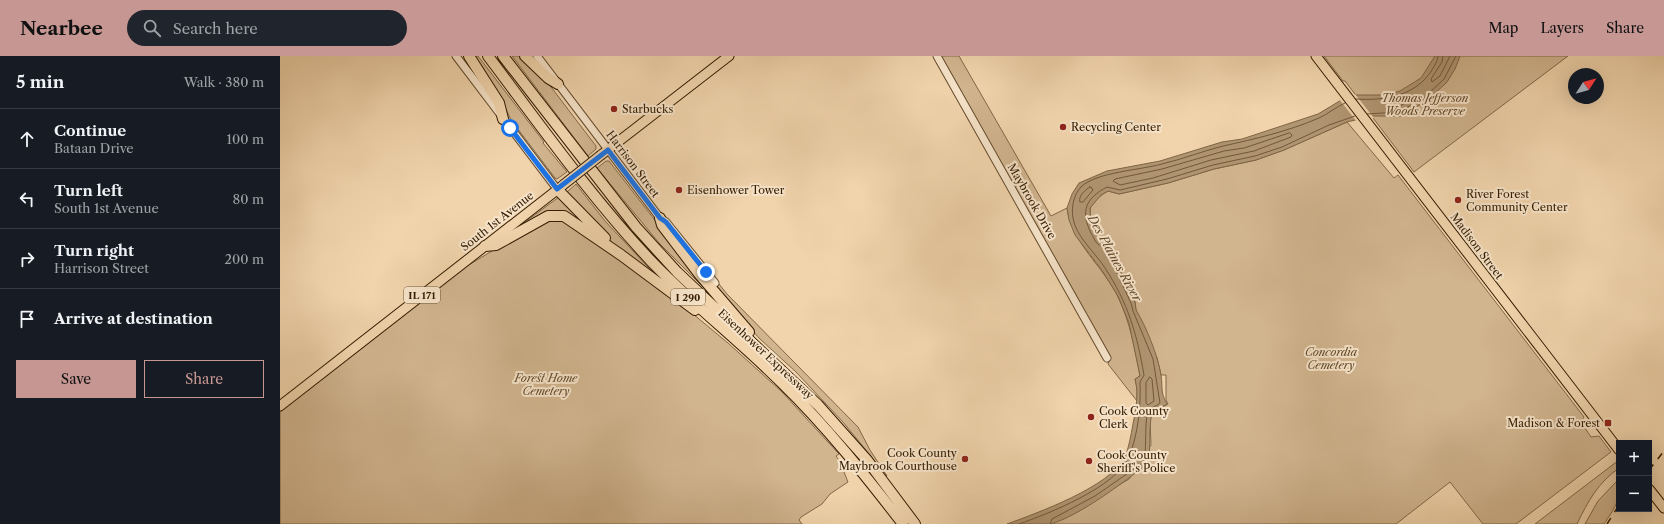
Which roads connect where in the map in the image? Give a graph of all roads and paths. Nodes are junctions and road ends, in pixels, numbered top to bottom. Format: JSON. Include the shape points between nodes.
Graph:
{"nodes":[{"id":1,"x":456,"y":56,"type":"edge"},
{"id":2,"x":469,"y":56,"type":"edge"},
{"id":3,"x":488,"y":56,"type":"edge"},
{"id":4,"x":503,"y":56,"type":"edge"},
{"id":5,"x":524,"y":56,"type":"edge"},
{"id":6,"x":537,"y":56,"type":"edge"},
{"id":7,"x":729,"y":56,"type":"edge"},
{"id":8,"x":937,"y":56,"type":"edge"},
{"id":9,"x":1316,"y":56,"type":"edge"},
{"id":10,"x":558,"y":84,"type":"junction"},
{"id":11,"x":503,"y":118,"type":"junction"},
{"id":12,"x":605,"y":152,"type":"junction"},
{"id":13,"x":560,"y":187,"type":"junction"},
{"id":14,"x":660,"y":218,"type":"junction"},
{"id":15,"x":485,"y":246,"type":"junction"},
{"id":16,"x":621,"y":255,"type":"junction"},
{"id":17,"x":715,"y":282,"type":"dead end"},
{"id":18,"x":710,"y":317,"type":"junction"},
{"id":19,"x":760,"y":349,"type":"junction"},
{"id":20,"x":1106,"y":358,"type":"dead end"},
{"id":21,"x":280,"y":406,"type":"edge"},
{"id":22,"x":1616,"y":446,"type":"edge"},
{"id":23,"x":1652,"y":493,"type":"edge"},
{"id":24,"x":1664,"y":508,"type":"edge"},
{"id":25,"x":903,"y":524,"type":"edge"},
{"id":26,"x":916,"y":524,"type":"edge"}],
"edges":[{"from":1,"to":11,"type":"street"},
{"from":2,"to":11,"type":"highway","via":[[499,103]]},
{"from":3,"to":18,"type":"highway","name":"Eisenhower Expressway","number":"I 290","via":[[605,209],[652,262]]},
{"from":4,"to":19,"type":"highway","name":"Eisenhower Expressway","number":"I 290","via":[[636,227],[677,272]]},
{"from":5,"to":10,"type":"highway"},
{"from":6,"to":10,"type":"street","name":"Harrison Street"},
{"from":7,"to":12,"type":"main road","name":"South 1st Avenue","number":"IL 171"},
{"from":8,"to":20,"type":"street","name":"Maybrook Drive"},
{"from":9,"to":22,"type":"main road","name":"Madison Street"},
{"from":10,"to":12,"type":"street","name":"Harrison Street"},
{"from":11,"to":13,"type":"street"},
{"from":12,"to":13,"type":"main road","name":"South 1st Avenue","number":"IL 171","bridge":true},
{"from":12,"to":14,"type":"street","name":"Harrison Street"},
{"from":13,"to":15,"type":"main road","name":"South 1st Avenue","number":"IL 171"},
{"from":13,"to":16,"type":"highway"},
{"from":14,"to":17,"type":"street","name":"Harrison Street"},
{"from":14,"to":19,"type":"highway","via":[[662,225],[700,275],[746,328]]},
{"from":15,"to":16,"type":"highway","via":[[496,245],[541,219],[555,215],[570,218]]},
{"from":15,"to":21,"type":"main road","name":"South 1st Avenue","number":"IL 171"},
{"from":16,"to":18,"type":"highway","via":[[692,309]]},
{"from":18,"to":25,"type":"highway","name":"Eisenhower Expressway","number":"I 290","via":[[781,382],[823,425]]},
{"from":19,"to":26,"type":"highway","name":"Eisenhower Expressway","number":"I 290","via":[[836,424]]},
{"from":23,"to":24,"type":"main road"}]}
